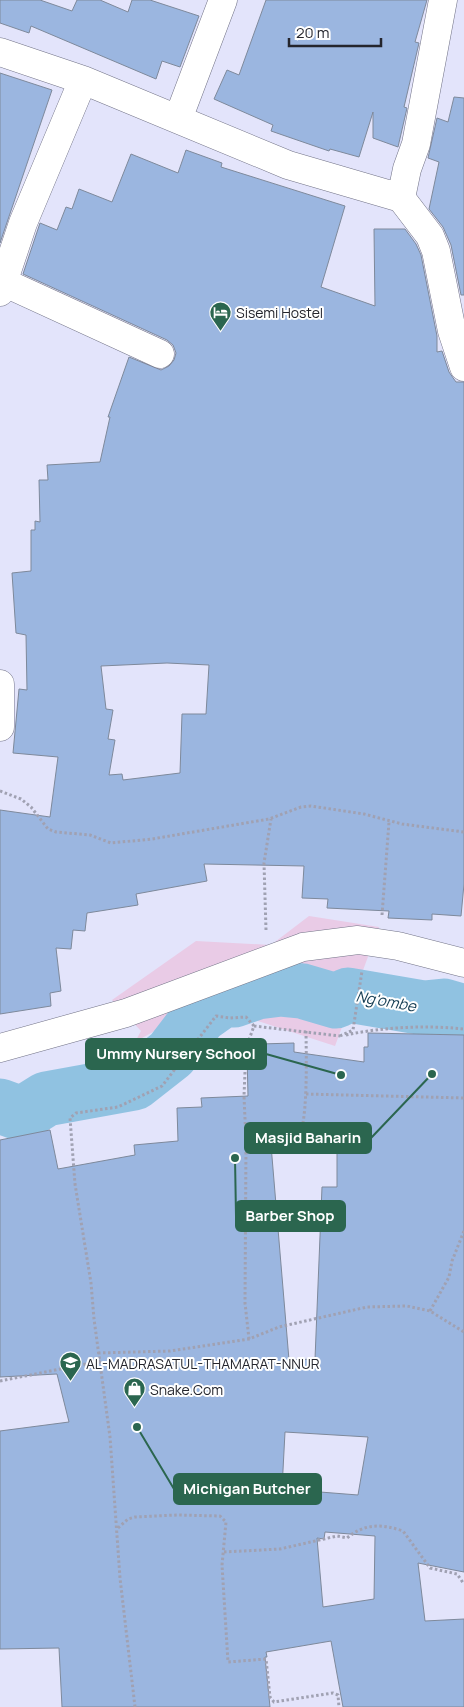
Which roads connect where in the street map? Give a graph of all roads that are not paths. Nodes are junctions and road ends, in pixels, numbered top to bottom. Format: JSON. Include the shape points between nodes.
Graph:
{"nodes":[{"id":1,"x":223,"y":0,"type":"edge"},
{"id":2,"x":443,"y":0,"type":"edge"},
{"id":3,"x":0,"y":52,"type":"edge"},
{"id":4,"x":83,"y":80,"type":"junction"},
{"id":5,"x":178,"y":119,"type":"junction"},
{"id":6,"x":401,"y":198,"type":"junction"},
{"id":7,"x":1,"y":286,"type":"edge"},
{"id":8,"x":160,"y":354,"type":"dead end"},
{"id":9,"x":464,"y":367,"type":"edge"},
{"id":10,"x":0,"y":684,"type":"edge"},
{"id":11,"x":0,"y":727,"type":"edge"},
{"id":12,"x":464,"y":964,"type":"edge"},
{"id":13,"x":0,"y":1048,"type":"edge"}],
"edges":[{"from":1,"to":5,"type":"street"},
{"from":2,"to":6,"type":"street","via":[[416,144]]},
{"from":3,"to":4,"type":"street"},
{"from":4,"to":5,"type":"street"},
{"from":4,"to":7,"type":"street","via":[[23,223]]},
{"from":5,"to":6,"type":"street","via":[[288,165]]},
{"from":6,"to":9,"type":"street","via":[[430,236],[436,251],[452,331]]},
{"from":7,"to":8,"type":"street"},
{"from":10,"to":11,"type":"street"},
{"from":12,"to":13,"type":"street","via":[[398,946],[368,949],[358,940],[303,947],[126,1013]]}]}
